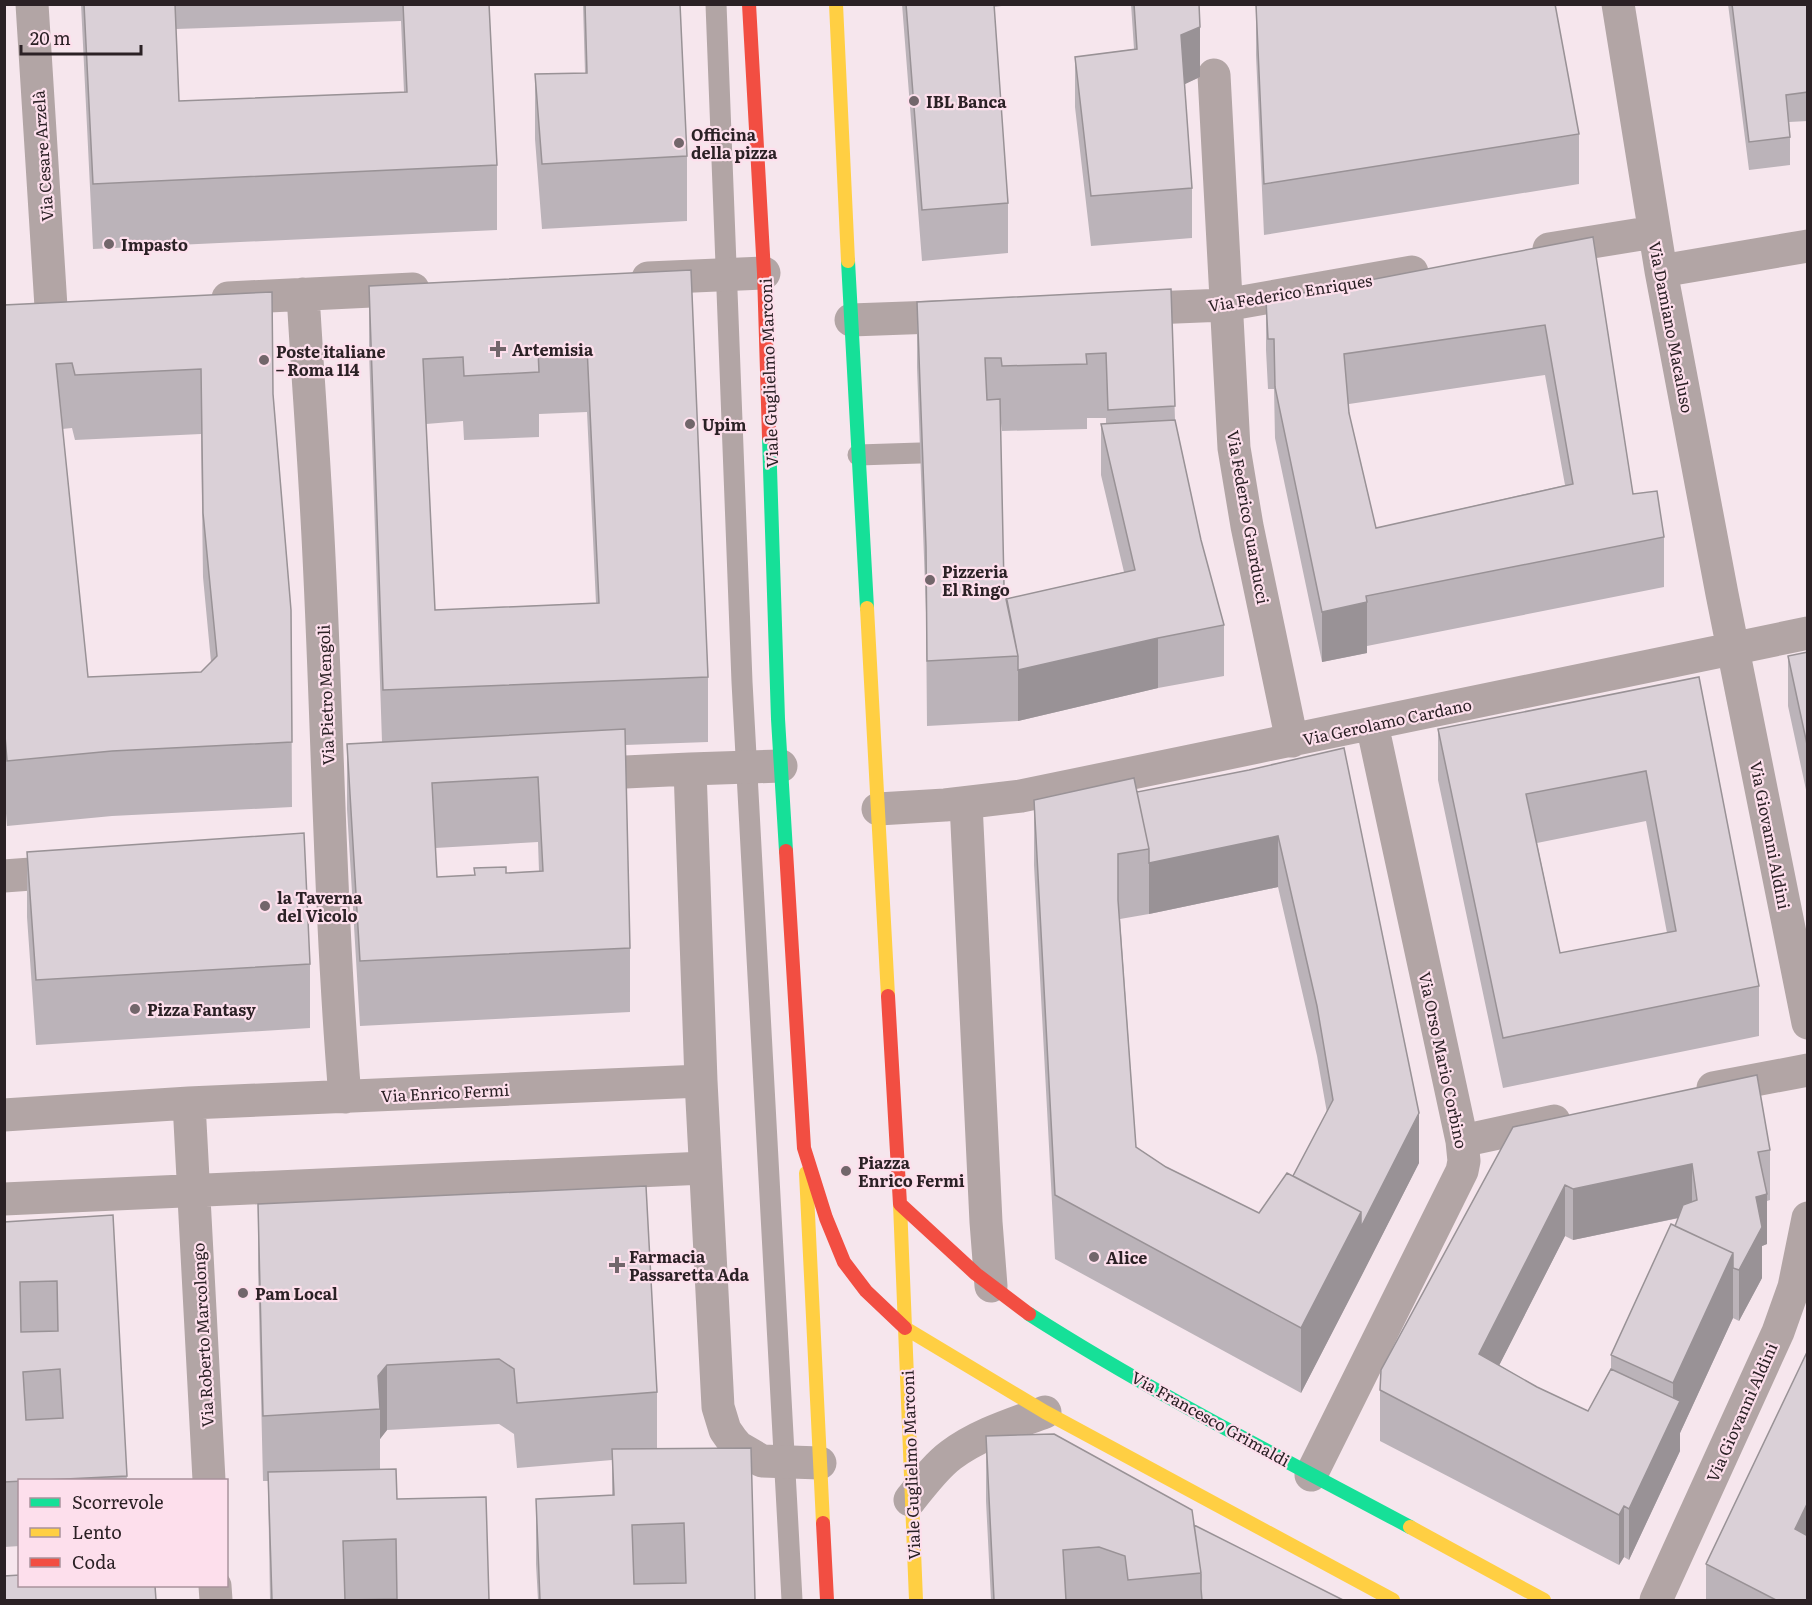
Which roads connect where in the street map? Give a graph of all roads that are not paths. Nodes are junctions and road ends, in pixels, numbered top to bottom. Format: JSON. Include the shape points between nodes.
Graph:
{"nodes":[{"id":1,"x":32,"y":4,"type":"edge"},
{"id":2,"x":716,"y":4,"type":"edge"},
{"id":3,"x":749,"y":4,"type":"edge"},
{"id":4,"x":836,"y":4,"type":"edge"},
{"id":5,"x":1618,"y":4,"type":"edge"},
{"id":6,"x":1214,"y":75,"type":"dead end"},
{"id":7,"x":1654,"y":232,"type":"junction"},
{"id":8,"x":1808,"y":246,"type":"edge"},
{"id":9,"x":1514,"y":255,"type":"edge"},
{"id":10,"x":1445,"y":267,"type":"edge"},
{"id":11,"x":1661,"y":271,"type":"junction"},
{"id":12,"x":764,"y":273,"type":"junction"},
{"id":13,"x":726,"y":275,"type":"junction"},
{"id":14,"x":615,"y":280,"type":"edge"},
{"id":15,"x":441,"y":288,"type":"edge"},
{"id":16,"x":303,"y":294,"type":"junction"},
{"id":17,"x":200,"y":300,"type":"edge"},
{"id":18,"x":1225,"y":304,"type":"junction"},
{"id":19,"x":86,"y":305,"type":"edge"},
{"id":20,"x":51,"y":307,"type":"junction"},
{"id":21,"x":16,"y":309,"type":"edge"},
{"id":22,"x":1097,"y":310,"type":"edge"},
{"id":23,"x":992,"y":315,"type":"edge"},
{"id":24,"x":850,"y":320,"type":"junction"},
{"id":25,"x":920,"y":453,"type":"edge"},
{"id":26,"x":858,"y":455,"type":"junction"},
{"id":27,"x":1808,"y":633,"type":"edge"},
{"id":28,"x":1733,"y":648,"type":"junction"},
{"id":29,"x":1372,"y":723,"type":"junction"},
{"id":30,"x":1292,"y":741,"type":"junction"},
{"id":31,"x":780,"y":754,"type":"junction"},
{"id":32,"x":746,"y":755,"type":"junction"},
{"id":33,"x":690,"y":769,"type":"junction"},
{"id":34,"x":554,"y":775,"type":"edge"},
{"id":35,"x":966,"y":803,"type":"junction"},
{"id":36,"x":878,"y":809,"type":"junction"},
{"id":37,"x":332,"y":852,"type":"junction"},
{"id":38,"x":297,"y":855,"type":"edge"},
{"id":39,"x":98,"y":869,"type":"edge"},
{"id":40,"x":4,"y":876,"type":"edge"},
{"id":41,"x":1808,"y":1023,"type":"edge"},
{"id":42,"x":1808,"y":1070,"type":"edge"},
{"id":43,"x":701,"y":1081,"type":"junction"},
{"id":44,"x":1681,"y":1095,"type":"edge"},
{"id":45,"x":345,"y":1096,"type":"junction"},
{"id":46,"x":189,"y":1103,"type":"junction"},
{"id":47,"x":4,"y":1115,"type":"edge"},
{"id":48,"x":1577,"y":1117,"type":"edge"},
{"id":49,"x":1462,"y":1141,"type":"junction"},
{"id":50,"x":804,"y":1148,"type":"junction"},
{"id":51,"x":705,"y":1168,"type":"junction"},
{"id":52,"x":194,"y":1189,"type":"junction"},
{"id":53,"x":4,"y":1199,"type":"edge"},
{"id":54,"x":900,"y":1204,"type":"junction"},
{"id":55,"x":1808,"y":1218,"type":"edge"},
{"id":56,"x":991,"y":1286,"type":"junction"},
{"id":57,"x":906,"y":1329,"type":"junction"},
{"id":58,"x":1045,"y":1412,"type":"junction"},
{"id":59,"x":785,"y":1463,"type":"junction"},
{"id":60,"x":820,"y":1463,"type":"junction"},
{"id":61,"x":1311,"y":1475,"type":"junction"},
{"id":62,"x":209,"y":1479,"type":"edge"},
{"id":63,"x":910,"y":1500,"type":"junction"},
{"id":64,"x":792,"y":1600,"type":"edge"},
{"id":65,"x":827,"y":1600,"type":"edge"},
{"id":66,"x":916,"y":1600,"type":"edge"},
{"id":67,"x":1393,"y":1600,"type":"edge"},
{"id":68,"x":1544,"y":1600,"type":"edge"},
{"id":69,"x":1656,"y":1600,"type":"edge"}],
"edges":[{"from":1,"to":20,"type":"street","name":"Via Cesare Arzelà"},
{"from":2,"to":13,"type":"lane"},
{"from":3,"to":12,"type":"main road","name":"Viale Guglielmo Marconi"},
{"from":4,"to":24,"type":"main road"},
{"from":5,"to":7,"type":"street","name":"Via Damiano Macaluso"},
{"from":6,"to":18,"type":"street","name":"Via Federico Guarducci"},
{"from":7,"to":9,"type":"street"},
{"from":7,"to":11,"type":"street","name":"Via Damiano Macaluso"},
{"from":8,"to":11,"type":"street"},
{"from":10,"to":18,"type":"street","name":"Via Federico Enriques"},
{"from":11,"to":28,"type":"street","name":"Via Damiano Macaluso"},
{"from":12,"to":13,"type":"street"},
{"from":12,"to":31,"type":"main road","name":"Viale Guglielmo Marconi"},
{"from":13,"to":14,"type":"street"},
{"from":13,"to":32,"type":"lane"},
{"from":15,"to":16,"type":"street"},
{"from":16,"to":17,"type":"street"},
{"from":16,"to":37,"type":"street","name":"Via Pietro Mengoli","via":[[319,555],[340,782]]},
{"from":18,"to":22,"type":"street","name":"Via Federico Enriques"},
{"from":18,"to":30,"type":"street","name":"Via Federico Guarducci","via":[[1238,473]]},
{"from":19,"to":20,"type":"street"},
{"from":20,"to":21,"type":"street"},
{"from":23,"to":24,"type":"street"},
{"from":24,"to":26,"type":"main road"},
{"from":25,"to":26,"type":"lane"},
{"from":26,"to":36,"type":"main road"},
{"from":27,"to":28,"type":"street","name":"Via Gerolamo Cardano"},
{"from":28,"to":29,"type":"street","name":"Via Gerolamo Cardano"},
{"from":28,"to":41,"type":"street","name":"Via Giovanni Aldini"},
{"from":29,"to":30,"type":"street","name":"Via Gerolamo Cardano"},
{"from":29,"to":49,"type":"street","name":"Via Orso Mario Corbino"},
{"from":30,"to":35,"type":"street","name":"Via Gerolamo Cardano","via":[[1021,796]]},
{"from":31,"to":32,"type":"street"},
{"from":31,"to":50,"type":"main road"},
{"from":32,"to":33,"type":"street"},
{"from":32,"to":59,"type":"lane"},
{"from":33,"to":34,"type":"street"},
{"from":33,"to":43,"type":"street"},
{"from":35,"to":36,"type":"street"},
{"from":35,"to":56,"type":"street"},
{"from":36,"to":54,"type":"main road"},
{"from":37,"to":38,"type":"street"},
{"from":37,"to":45,"type":"street","name":"Via Pietro Mengoli"},
{"from":39,"to":40,"type":"street"},
{"from":42,"to":44,"type":"street"},
{"from":43,"to":45,"type":"street","name":"Via Enrico Fermi"},
{"from":43,"to":51,"type":"street"},
{"from":45,"to":46,"type":"street","name":"Via Enrico Fermi"},
{"from":46,"to":47,"type":"street","name":"Via Enrico Fermi"},
{"from":46,"to":52,"type":"street"},
{"from":48,"to":49,"type":"street"},
{"from":49,"to":61,"type":"street","name":"Via Orso Mario Corbino","via":[[1462,1171]]},
{"from":50,"to":57,"type":"main road","via":[[844,1262],[866,1291]]},
{"from":50,"to":60,"type":"main road"},
{"from":51,"to":52,"type":"street"},
{"from":51,"to":59,"type":"street","via":[[720,1418],[738,1447],[762,1461]]},
{"from":52,"to":53,"type":"street"},
{"from":52,"to":62,"type":"street","name":"Via Roberto Marcolongo"},
{"from":54,"to":56,"type":"main road","name":"Via Francesco Grimaldi"},
{"from":54,"to":57,"type":"main road"},
{"from":55,"to":69,"type":"street","name":"Via Giovanni Aldini","via":[[1794,1287],[1778,1332]]},
{"from":56,"to":61,"type":"main road","name":"Via Francesco Grimaldi","via":[[1064,1336]]},
{"from":57,"to":58,"type":"main road"},
{"from":57,"to":63,"type":"main road","name":"Viale Guglielmo Marconi"},
{"from":58,"to":63,"type":"street","via":[[976,1439],[951,1455]]},
{"from":58,"to":67,"type":"main road"},
{"from":59,"to":60,"type":"street"},
{"from":59,"to":64,"type":"lane"},
{"from":60,"to":65,"type":"main road"},
{"from":61,"to":68,"type":"main road","name":"Via Francesco Grimaldi"},
{"from":63,"to":66,"type":"main road","name":"Viale Guglielmo Marconi"}]}
